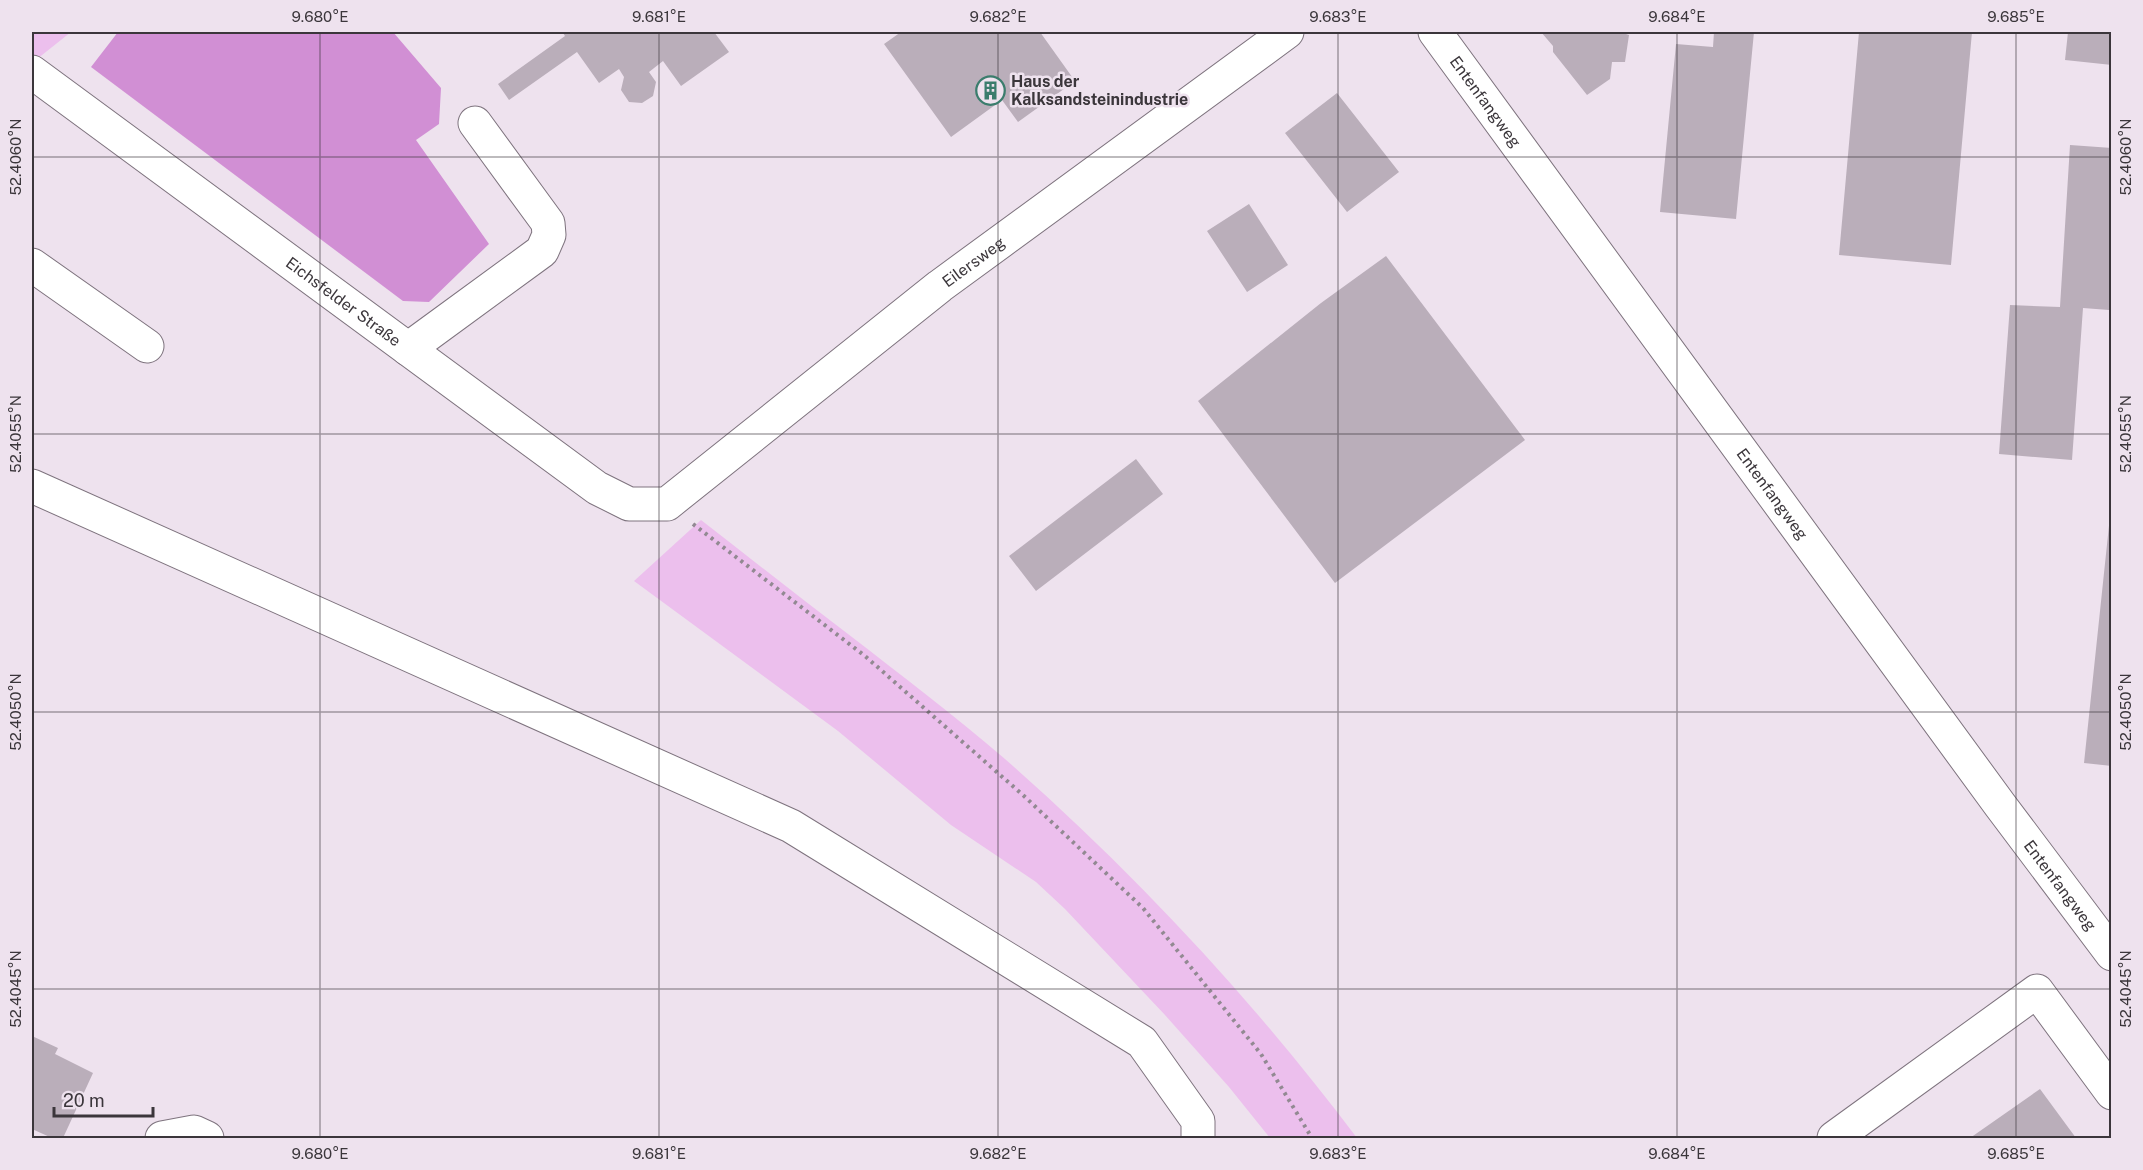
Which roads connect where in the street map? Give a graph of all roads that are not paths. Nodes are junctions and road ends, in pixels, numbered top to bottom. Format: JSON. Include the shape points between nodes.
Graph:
{"nodes":[{"id":1,"x":1287,"y":32,"type":"edge"},
{"id":2,"x":1435,"y":32,"type":"edge"},
{"id":3,"x":32,"y":72,"type":"edge"},
{"id":4,"x":475,"y":123,"type":"dead end"},
{"id":5,"x":32,"y":265,"type":"edge"},
{"id":6,"x":147,"y":346,"type":"dead end"},
{"id":7,"x":408,"y":349,"type":"junction"},
{"id":8,"x":32,"y":486,"type":"edge"},
{"id":9,"x":668,"y":504,"type":"joint"},
{"id":10,"x":2112,"y":954,"type":"edge"},
{"id":11,"x":2112,"y":1093,"type":"edge"},
{"id":12,"x":162,"y":1138,"type":"edge"},
{"id":13,"x":207,"y":1138,"type":"edge"},
{"id":14,"x":1198,"y":1138,"type":"edge"},
{"id":15,"x":1834,"y":1138,"type":"edge"}],
"edges":[{"from":1,"to":9,"type":"street","name":"Eilersweg","via":[[940,286]]},
{"from":2,"to":10,"type":"street","name":"Entenfangweg"},
{"from":3,"to":7,"type":"street","name":"Eichsfelder Straße"},
{"from":4,"to":7,"type":"street","via":[[548,223],[549,235],[542,251]]},
{"from":5,"to":6,"type":"street"},
{"from":7,"to":9,"type":"street","name":"Eichsfelder Straße","via":[[597,488],[629,504]]},
{"from":8,"to":14,"type":"street","via":[[791,826],[1142,1042],[1198,1121]]},
{"from":11,"to":15,"type":"street","via":[[2037,991]]},
{"from":12,"to":13,"type":"street","via":[[194,1132]]}]}
